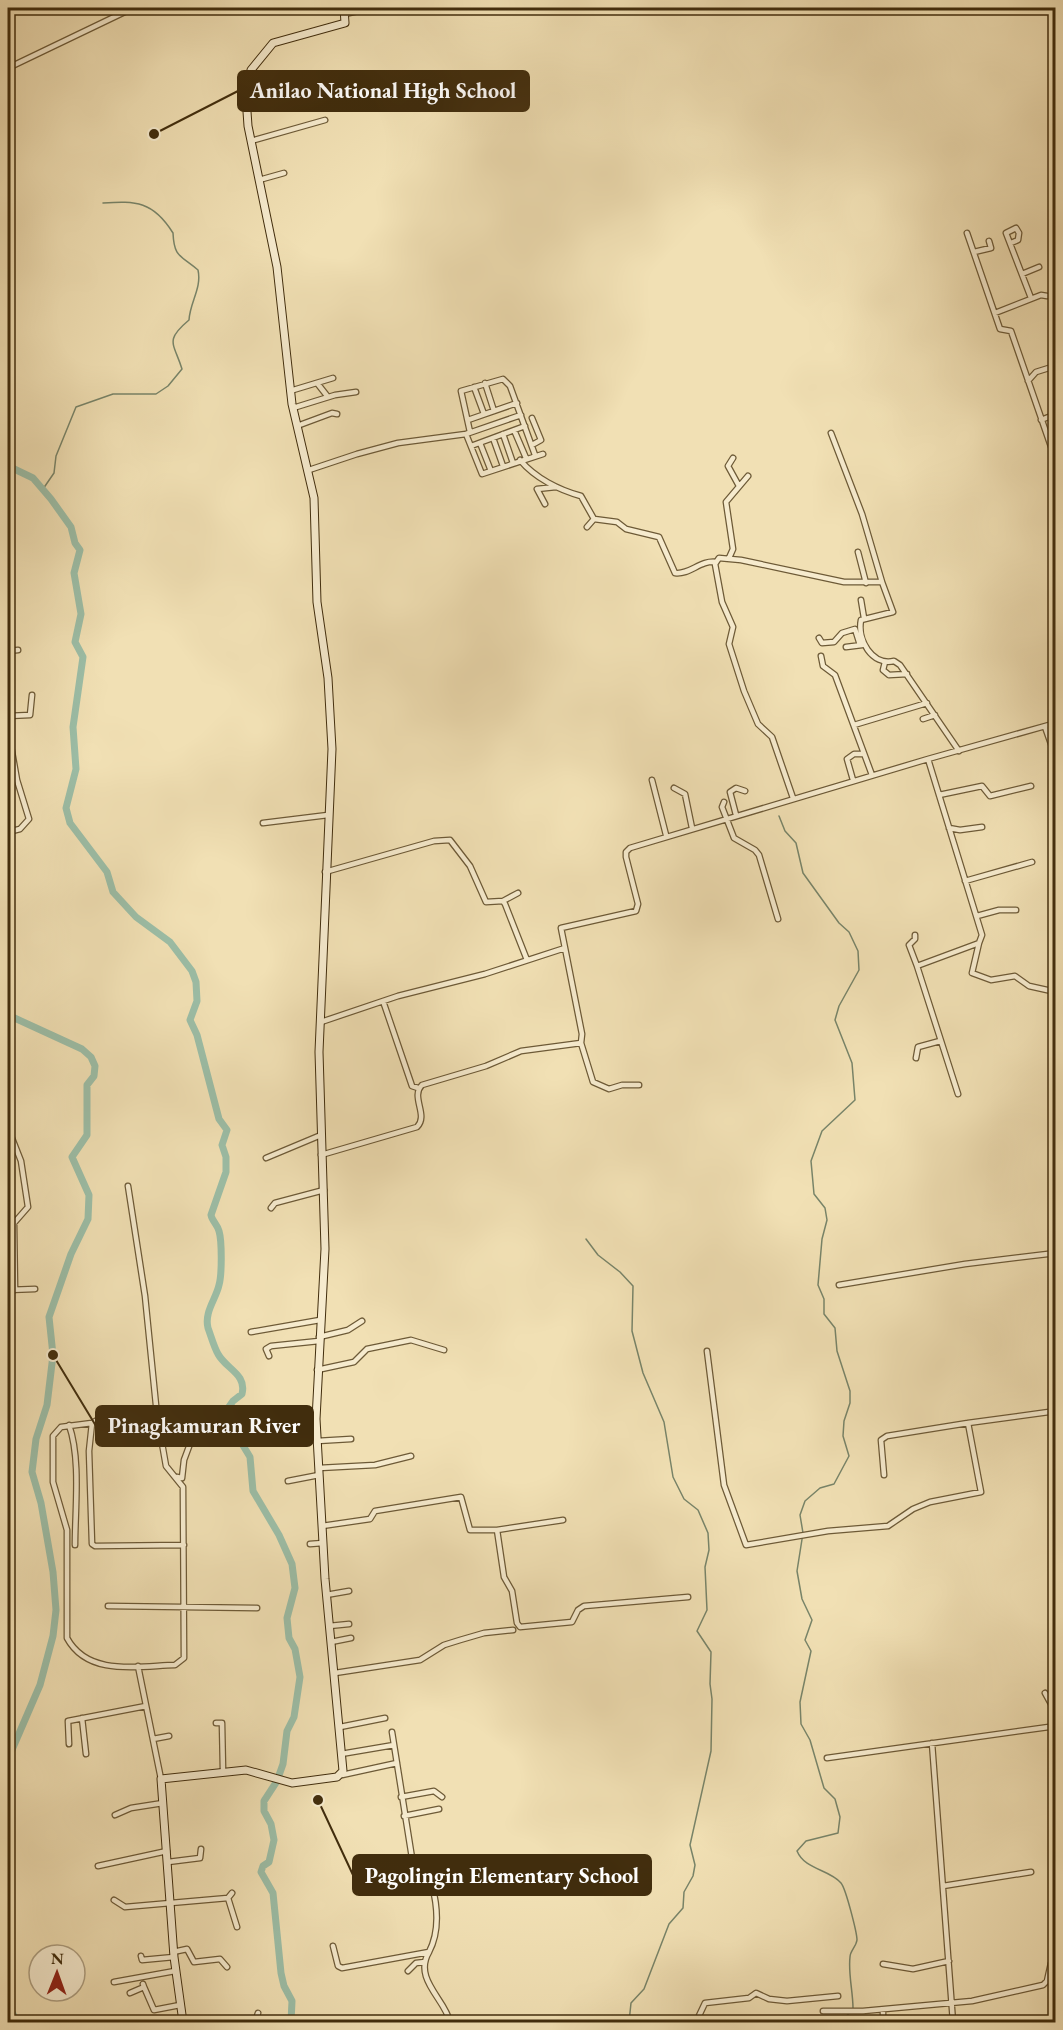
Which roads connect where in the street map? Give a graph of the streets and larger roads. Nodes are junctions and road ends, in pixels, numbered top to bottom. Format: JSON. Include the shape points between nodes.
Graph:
{"nodes":[{"id":1,"x":133,"y":8,"type":"edge"},
{"id":2,"x":371,"y":8,"type":"edge"},
{"id":3,"x":345,"y":11,"type":"edge"},
{"id":4,"x":8,"y":68,"type":"edge"},
{"id":5,"x":325,"y":120,"type":"dead end"},
{"id":6,"x":251,"y":141,"type":"junction"},
{"id":7,"x":284,"y":173,"type":"dead end"},
{"id":8,"x":259,"y":180,"type":"junction"},
{"id":9,"x":967,"y":233,"type":"dead end"},
{"id":10,"x":989,"y":241,"type":"dead end"},
{"id":11,"x":1011,"y":243,"type":"dead end"},
{"id":12,"x":974,"y":252,"type":"junction"},
{"id":13,"x":1039,"y":267,"type":"dead end"},
{"id":14,"x":1022,"y":274,"type":"junction"},
{"id":15,"x":1047,"y":296,"type":"dead end"},
{"id":16,"x":1031,"y":298,"type":"junction"},
{"id":17,"x":995,"y":313,"type":"junction"},
{"id":18,"x":1056,"y":370,"type":"edge"},
{"id":19,"x":333,"y":378,"type":"dead end"},
{"id":20,"x":1028,"y":381,"type":"junction"},
{"id":21,"x":317,"y":383,"type":"junction"},
{"id":22,"x":485,"y":383,"type":"junction"},
{"id":23,"x":474,"y":387,"type":"junction"},
{"id":24,"x":290,"y":391,"type":"junction"},
{"id":25,"x":356,"y":392,"type":"dead end"},
{"id":26,"x":328,"y":397,"type":"junction"},
{"id":27,"x":517,"y":403,"type":"junction"},
{"id":28,"x":292,"y":408,"type":"junction"},
{"id":29,"x":494,"y":411,"type":"junction"},
{"id":30,"x":337,"y":414,"type":"dead end"},
{"id":31,"x":484,"y":414,"type":"junction"},
{"id":32,"x":1056,"y":414,"type":"edge"},
{"id":33,"x":521,"y":415,"type":"junction"},
{"id":34,"x":532,"y":418,"type":"dead end"},
{"id":35,"x":468,"y":420,"type":"junction"},
{"id":36,"x":1041,"y":420,"type":"junction"},
{"id":37,"x":297,"y":426,"type":"junction"},
{"id":38,"x":525,"y":426,"type":"junction"},
{"id":39,"x":514,"y":430,"type":"junction"},
{"id":40,"x":468,"y":433,"type":"junction"},
{"id":41,"x":831,"y":433,"type":"dead end"},
{"id":42,"x":503,"y":434,"type":"junction"},
{"id":43,"x":493,"y":438,"type":"junction"},
{"id":44,"x":480,"y":443,"type":"junction"},
{"id":45,"x":532,"y":445,"type":"junction"},
{"id":46,"x":471,"y":446,"type":"junction"},
{"id":47,"x":543,"y":454,"type":"dead end"},
{"id":48,"x":535,"y":455,"type":"junction"},
{"id":49,"x":733,"y":458,"type":"dead end"},
{"id":50,"x":523,"y":459,"type":"junction"},
{"id":51,"x":1056,"y":461,"type":"edge"},
{"id":52,"x":513,"y":463,"type":"junction"},
{"id":53,"x":503,"y":466,"type":"junction"},
{"id":54,"x":309,"y":470,"type":"junction"},
{"id":55,"x":491,"y":471,"type":"junction"},
{"id":56,"x":748,"y":476,"type":"dead end"},
{"id":57,"x":738,"y":486,"type":"junction"},
{"id":58,"x":556,"y":487,"type":"junction"},
{"id":59,"x":545,"y":504,"type":"dead end"},
{"id":60,"x":594,"y":519,"type":"junction"},
{"id":61,"x":587,"y":526,"type":"dead end"},
{"id":62,"x":858,"y":552,"type":"dead end"},
{"id":63,"x":729,"y":558,"type":"junction"},
{"id":64,"x":716,"y":562,"type":"junction"},
{"id":65,"x":882,"y":582,"type":"junction"},
{"id":66,"x":866,"y":583,"type":"junction"},
{"id":67,"x":861,"y":600,"type":"dead end"},
{"id":68,"x":864,"y":618,"type":"junction"},
{"id":69,"x":819,"y":638,"type":"dead end"},
{"id":70,"x":862,"y":645,"type":"junction"},
{"id":71,"x":846,"y":647,"type":"dead end"},
{"id":72,"x":18,"y":650,"type":"dead end"},
{"id":73,"x":8,"y":651,"type":"edge"},
{"id":74,"x":821,"y":656,"type":"dead end"},
{"id":75,"x":885,"y":662,"type":"junction"},
{"id":76,"x":907,"y":674,"type":"junction"},
{"id":77,"x":32,"y":695,"type":"dead end"},
{"id":78,"x":927,"y":703,"type":"junction"},
{"id":79,"x":935,"y":715,"type":"junction"},
{"id":80,"x":8,"y":716,"type":"edge"},
{"id":81,"x":923,"y":719,"type":"dead end"},
{"id":82,"x":1056,"y":723,"type":"edge"},
{"id":83,"x":854,"y":725,"type":"junction"},
{"id":84,"x":1045,"y":727,"type":"junction"},
{"id":85,"x":8,"y":729,"type":"edge"},
{"id":86,"x":959,"y":751,"type":"junction"},
{"id":87,"x":864,"y":754,"type":"junction"},
{"id":88,"x":1056,"y":758,"type":"edge"},
{"id":89,"x":928,"y":759,"type":"junction"},
{"id":90,"x":872,"y":775,"type":"junction"},
{"id":91,"x":652,"y":780,"type":"dead end"},
{"id":92,"x":853,"y":780,"type":"junction"},
{"id":93,"x":1031,"y":786,"type":"dead end"},
{"id":94,"x":674,"y":788,"type":"dead end"},
{"id":95,"x":745,"y":791,"type":"dead end"},
{"id":96,"x":939,"y":795,"type":"junction"},
{"id":97,"x":793,"y":798,"type":"junction"},
{"id":98,"x":724,"y":802,"type":"dead end"},
{"id":99,"x":735,"y":813,"type":"junction"},
{"id":100,"x":328,"y":815,"type":"junction"},
{"id":101,"x":726,"y":817,"type":"junction"},
{"id":102,"x":263,"y":823,"type":"dead end"},
{"id":103,"x":982,"y":827,"type":"dead end"},
{"id":104,"x":692,"y":828,"type":"junction"},
{"id":105,"x":949,"y":828,"type":"junction"},
{"id":106,"x":8,"y":832,"type":"edge"},
{"id":107,"x":666,"y":835,"type":"junction"},
{"id":108,"x":1032,"y":862,"type":"dead end"},
{"id":109,"x":325,"y":872,"type":"junction"},
{"id":110,"x":965,"y":881,"type":"junction"},
{"id":111,"x":518,"y":893,"type":"dead end"},
{"id":112,"x":503,"y":901,"type":"junction"},
{"id":113,"x":1016,"y":910,"type":"dead end"},
{"id":114,"x":977,"y":916,"type":"junction"},
{"id":115,"x":778,"y":919,"type":"dead end"},
{"id":116,"x":915,"y":934,"type":"dead end"},
{"id":117,"x":979,"y":942,"type":"junction"},
{"id":118,"x":565,"y":948,"type":"junction"},
{"id":119,"x":526,"y":960,"type":"junction"},
{"id":120,"x":917,"y":966,"type":"junction"},
{"id":121,"x":1056,"y":992,"type":"edge"},
{"id":122,"x":383,"y":1001,"type":"junction"},
{"id":123,"x":321,"y":1022,"type":"junction"},
{"id":124,"x":940,"y":1041,"type":"junction"},
{"id":125,"x":581,"y":1043,"type":"junction"},
{"id":126,"x":916,"y":1058,"type":"dead end"},
{"id":127,"x":639,"y":1085,"type":"dead end"},
{"id":128,"x":418,"y":1088,"type":"junction"},
{"id":129,"x":958,"y":1094,"type":"dead end"},
{"id":130,"x":8,"y":1128,"type":"edge"},
{"id":131,"x":321,"y":1135,"type":"junction"},
{"id":132,"x":321,"y":1155,"type":"junction"},
{"id":133,"x":266,"y":1158,"type":"dead end"},
{"id":134,"x":128,"y":1186,"type":"dead end"},
{"id":135,"x":324,"y":1189,"type":"junction"},
{"id":136,"x":271,"y":1208,"type":"dead end"},
{"id":137,"x":1056,"y":1253,"type":"edge"},
{"id":138,"x":839,"y":1286,"type":"dead end"},
{"id":139,"x":35,"y":1289,"type":"dead end"},
{"id":140,"x":8,"y":1290,"type":"edge"},
{"id":141,"x":15,"y":1290,"type":"junction"},
{"id":142,"x":320,"y":1320,"type":"junction"},
{"id":143,"x":362,"y":1321,"type":"dead end"},
{"id":144,"x":251,"y":1332,"type":"dead end"},
{"id":145,"x":319,"y":1339,"type":"junction"},
{"id":146,"x":444,"y":1350,"type":"dead end"},
{"id":147,"x":707,"y":1351,"type":"dead end"},
{"id":148,"x":269,"y":1356,"type":"dead end"},
{"id":149,"x":317,"y":1370,"type":"junction"},
{"id":150,"x":316,"y":1411,"type":"junction"},
{"id":151,"x":1056,"y":1411,"type":"edge"},
{"id":152,"x":157,"y":1415,"type":"junction"},
{"id":153,"x":290,"y":1416,"type":"dead end"},
{"id":154,"x":968,"y":1423,"type":"junction"},
{"id":155,"x":92,"y":1424,"type":"junction"},
{"id":156,"x":69,"y":1425,"type":"junction"},
{"id":157,"x":197,"y":1425,"type":"dead end"},
{"id":158,"x":351,"y":1439,"type":"dead end"},
{"id":159,"x":317,"y":1441,"type":"junction"},
{"id":160,"x":411,"y":1456,"type":"dead end"},
{"id":161,"x":319,"y":1471,"type":"junction"},
{"id":162,"x":884,"y":1475,"type":"dead end"},
{"id":163,"x":177,"y":1477,"type":"junction"},
{"id":164,"x":288,"y":1481,"type":"dead end"},
{"id":165,"x":563,"y":1520,"type":"dead end"},
{"id":166,"x":322,"y":1526,"type":"junction"},
{"id":167,"x":497,"y":1530,"type":"junction"},
{"id":168,"x":323,"y":1543,"type":"junction"},
{"id":169,"x":310,"y":1544,"type":"dead end"},
{"id":170,"x":75,"y":1545,"type":"dead end"},
{"id":171,"x":184,"y":1545,"type":"junction"},
{"id":172,"x":349,"y":1591,"type":"dead end"},
{"id":173,"x":326,"y":1595,"type":"junction"},
{"id":174,"x":688,"y":1597,"type":"dead end"},
{"id":175,"x":108,"y":1606,"type":"dead end"},
{"id":176,"x":184,"y":1608,"type":"junction"},
{"id":177,"x":257,"y":1608,"type":"dead end"},
{"id":178,"x":349,"y":1624,"type":"dead end"},
{"id":179,"x":329,"y":1626,"type":"junction"},
{"id":180,"x":513,"y":1630,"type":"dead end"},
{"id":181,"x":351,"y":1638,"type":"dead end"},
{"id":182,"x":331,"y":1642,"type":"junction"},
{"id":183,"x":138,"y":1666,"type":"junction"},
{"id":184,"x":335,"y":1672,"type":"junction"},
{"id":185,"x":1045,"y":1693,"type":"dead end"},
{"id":186,"x":146,"y":1706,"type":"junction"},
{"id":187,"x":1056,"y":1713,"type":"edge"},
{"id":188,"x":82,"y":1718,"type":"junction"},
{"id":189,"x":385,"y":1718,"type":"dead end"},
{"id":190,"x":216,"y":1723,"type":"dead end"},
{"id":191,"x":1056,"y":1726,"type":"edge"},
{"id":192,"x":340,"y":1727,"type":"junction"},
{"id":193,"x":392,"y":1732,"type":"dead end"},
{"id":194,"x":169,"y":1736,"type":"dead end"},
{"id":195,"x":153,"y":1739,"type":"junction"},
{"id":196,"x":932,"y":1743,"type":"junction"},
{"id":197,"x":69,"y":1744,"type":"dead end"},
{"id":198,"x":394,"y":1745,"type":"junction"},
{"id":199,"x":86,"y":1754,"type":"dead end"},
{"id":200,"x":341,"y":1754,"type":"junction"},
{"id":201,"x":827,"y":1758,"type":"dead end"},
{"id":202,"x":397,"y":1763,"type":"junction"},
{"id":203,"x":223,"y":1771,"type":"junction"},
{"id":204,"x":342,"y":1775,"type":"junction"},
{"id":205,"x":161,"y":1779,"type":"junction"},
{"id":206,"x":401,"y":1797,"type":"junction"},
{"id":207,"x":442,"y":1797,"type":"dead end"},
{"id":208,"x":163,"y":1803,"type":"junction"},
{"id":209,"x":438,"y":1809,"type":"dead end"},
{"id":210,"x":115,"y":1815,"type":"dead end"},
{"id":211,"x":404,"y":1816,"type":"junction"},
{"id":212,"x":201,"y":1849,"type":"dead end"},
{"id":213,"x":167,"y":1851,"type":"junction"},
{"id":214,"x":168,"y":1862,"type":"junction"},
{"id":215,"x":98,"y":1866,"type":"dead end"},
{"id":216,"x":467,"y":1871,"type":"dead end"},
{"id":217,"x":1031,"y":1872,"type":"dead end"},
{"id":218,"x":432,"y":1885,"type":"junction"},
{"id":219,"x":943,"y":1887,"type":"junction"},
{"id":220,"x":114,"y":1900,"type":"dead end"},
{"id":221,"x":170,"y":1904,"type":"junction"},
{"id":222,"x":237,"y":1927,"type":"dead end"},
{"id":223,"x":333,"y":1947,"type":"dead end"},
{"id":224,"x":429,"y":1952,"type":"junction"},
{"id":225,"x":173,"y":1955,"type":"junction"},
{"id":226,"x":141,"y":1956,"type":"dead end"},
{"id":227,"x":949,"y":1960,"type":"junction"},
{"id":228,"x":425,"y":1962,"type":"junction"},
{"id":229,"x":1051,"y":1963,"type":"dead end"},
{"id":230,"x":883,"y":1964,"type":"dead end"},
{"id":231,"x":227,"y":1967,"type":"dead end"},
{"id":232,"x":175,"y":1971,"type":"junction"},
{"id":233,"x":408,"y":1971,"type":"dead end"},
{"id":234,"x":142,"y":1979,"type":"junction"},
{"id":235,"x":114,"y":1982,"type":"dead end"},
{"id":236,"x":144,"y":1987,"type":"junction"},
{"id":237,"x":130,"y":1993,"type":"dead end"},
{"id":238,"x":838,"y":1996,"type":"dead end"},
{"id":239,"x":952,"y":2003,"type":"junction"},
{"id":240,"x":180,"y":2005,"type":"junction"},
{"id":241,"x":883,"y":2010,"type":"junction"},
{"id":242,"x":823,"y":2011,"type":"dead end"},
{"id":243,"x":258,"y":2013,"type":"dead end"},
{"id":244,"x":183,"y":2021,"type":"edge"},
{"id":245,"x":174,"y":2022,"type":"edge"},
{"id":246,"x":255,"y":2022,"type":"edge"},
{"id":247,"x":450,"y":2022,"type":"edge"},
{"id":248,"x":685,"y":2022,"type":"edge"},
{"id":249,"x":883,"y":2022,"type":"edge"},
{"id":250,"x":953,"y":2022,"type":"edge"}],
"edges":[{"from":1,"to":4,"type":"street"},
{"from":2,"to":3,"type":"street"},
{"from":3,"to":6,"type":"street","via":[[343,24],[273,43],[255,63],[246,87]]},
{"from":5,"to":6,"type":"street"},
{"from":6,"to":8,"type":"street"},
{"from":7,"to":8,"type":"street"},
{"from":8,"to":24,"type":"street","via":[[277,267]]},
{"from":9,"to":12,"type":"street"},
{"from":10,"to":12,"type":"street","via":[[991,248]]},
{"from":11,"to":14,"type":"street"},
{"from":12,"to":17,"type":"street"},
{"from":13,"to":14,"type":"street"},
{"from":14,"to":16,"type":"street"},
{"from":15,"to":16,"type":"street"},
{"from":16,"to":17,"type":"street"},
{"from":17,"to":20,"type":"street","via":[[1000,329],[1011,331]]},
{"from":18,"to":20,"type":"street","via":[[1040,370]]},
{"from":19,"to":21,"type":"street"},
{"from":20,"to":36,"type":"street"},
{"from":21,"to":24,"type":"street"},
{"from":21,"to":26,"type":"street"},
{"from":22,"to":23,"type":"street"},
{"from":22,"to":27,"type":"street","via":[[503,379]]},
{"from":22,"to":29,"type":"street"},
{"from":23,"to":31,"type":"street"},
{"from":23,"to":35,"type":"street","via":[[460,392]]},
{"from":24,"to":28,"type":"street"},
{"from":25,"to":26,"type":"street"},
{"from":26,"to":28,"type":"street"},
{"from":27,"to":29,"type":"street"},
{"from":27,"to":33,"type":"street"},
{"from":28,"to":37,"type":"street"},
{"from":29,"to":31,"type":"street"},
{"from":30,"to":37,"type":"street"},
{"from":31,"to":35,"type":"street"},
{"from":32,"to":36,"type":"street"},
{"from":33,"to":38,"type":"street"},
{"from":33,"to":40,"type":"street"},
{"from":34,"to":45,"type":"street","via":[[541,440]]},
{"from":35,"to":40,"type":"street"},
{"from":36,"to":51,"type":"street"},
{"from":37,"to":54,"type":"street"},
{"from":38,"to":39,"type":"street"},
{"from":38,"to":45,"type":"street"},
{"from":39,"to":42,"type":"street"},
{"from":39,"to":50,"type":"street"},
{"from":40,"to":46,"type":"street"},
{"from":40,"to":54,"type":"street","via":[[398,443]]},
{"from":41,"to":65,"type":"street","via":[[862,514]]},
{"from":42,"to":43,"type":"street"},
{"from":42,"to":52,"type":"street"},
{"from":43,"to":44,"type":"street"},
{"from":43,"to":53,"type":"street"},
{"from":44,"to":46,"type":"street"},
{"from":44,"to":55,"type":"street"},
{"from":45,"to":48,"type":"street"},
{"from":46,"to":55,"type":"street","via":[[482,474]]},
{"from":47,"to":48,"type":"street"},
{"from":48,"to":50,"type":"street"},
{"from":49,"to":57,"type":"street","via":[[729,466]]},
{"from":50,"to":52,"type":"street"},
{"from":50,"to":58,"type":"street","via":[[534,475]]},
{"from":52,"to":53,"type":"street"},
{"from":53,"to":55,"type":"street"},
{"from":54,"to":100,"type":"street","via":[[316,521],[317,602],[331,715]]},
{"from":56,"to":57,"type":"street"},
{"from":57,"to":63,"type":"street","via":[[726,502],[733,549]]},
{"from":58,"to":59,"type":"street","via":[[537,489]]},
{"from":58,"to":60,"type":"street","via":[[581,496]]},
{"from":60,"to":61,"type":"street"},
{"from":60,"to":64,"type":"street","via":[[617,522],[626,529],[659,537],[675,573]]},
{"from":62,"to":66,"type":"street"},
{"from":63,"to":64,"type":"street"},
{"from":63,"to":66,"type":"street"},
{"from":64,"to":97,"type":"street","via":[[722,602],[733,627],[729,644],[744,691],[758,724],[775,742]]},
{"from":65,"to":66,"type":"street"},
{"from":65,"to":68,"type":"street","via":[[893,612]]},
{"from":67,"to":68,"type":"street"},
{"from":68,"to":70,"type":"street","via":[[860,622]]},
{"from":69,"to":70,"type":"street","via":[[822,643],[834,642],[842,633],[855,629]]},
{"from":70,"to":71,"type":"street"},
{"from":70,"to":75,"type":"street"},
{"from":72,"to":73,"type":"street"},
{"from":74,"to":83,"type":"street","via":[[823,666],[835,675]]},
{"from":75,"to":76,"type":"street","via":[[897,661]]},
{"from":75,"to":76,"type":"street","via":[[883,670],[890,675]]},
{"from":76,"to":78,"type":"street"},
{"from":77,"to":80,"type":"street","via":[[30,715]]},
{"from":78,"to":79,"type":"street"},
{"from":78,"to":83,"type":"street"},
{"from":79,"to":81,"type":"street"},
{"from":79,"to":86,"type":"street"},
{"from":82,"to":84,"type":"street"},
{"from":83,"to":87,"type":"street"},
{"from":84,"to":86,"type":"street"},
{"from":84,"to":88,"type":"street"},
{"from":85,"to":106,"type":"street","via":[[28,819],[20,829]]},
{"from":86,"to":89,"type":"street"},
{"from":87,"to":90,"type":"street"},
{"from":87,"to":92,"type":"street","via":[[848,759]]},
{"from":89,"to":90,"type":"street"},
{"from":89,"to":96,"type":"street"},
{"from":90,"to":92,"type":"street"},
{"from":91,"to":107,"type":"street"},
{"from":92,"to":97,"type":"street"},
{"from":93,"to":96,"type":"street","via":[[990,796],[982,786]]},
{"from":94,"to":104,"type":"street","via":[[685,794]]},
{"from":95,"to":99,"type":"street","via":[[730,792]]},
{"from":96,"to":105,"type":"street"},
{"from":97,"to":99,"type":"street"},
{"from":98,"to":101,"type":"street"},
{"from":99,"to":101,"type":"street"},
{"from":100,"to":102,"type":"street"},
{"from":100,"to":109,"type":"street"},
{"from":101,"to":104,"type":"street"},
{"from":101,"to":115,"type":"street","via":[[734,838],[759,855]]},
{"from":103,"to":105,"type":"street"},
{"from":104,"to":107,"type":"street"},
{"from":105,"to":110,"type":"street"},
{"from":107,"to":118,"type":"street","via":[[626,852],[638,904],[636,911],[561,928]]},
{"from":108,"to":110,"type":"street"},
{"from":109,"to":112,"type":"street","via":[[448,839],[470,866],[486,902]]},
{"from":109,"to":123,"type":"street"},
{"from":110,"to":114,"type":"street"},
{"from":111,"to":112,"type":"street"},
{"from":112,"to":119,"type":"street"},
{"from":113,"to":114,"type":"street"},
{"from":114,"to":117,"type":"street","via":[[982,935]]},
{"from":116,"to":120,"type":"street","via":[[909,945]]},
{"from":117,"to":120,"type":"street"},
{"from":117,"to":121,"type":"street","via":[[972,973],[991,980],[1015,976],[1029,986]]},
{"from":118,"to":119,"type":"street"},
{"from":118,"to":125,"type":"street"},
{"from":119,"to":122,"type":"street"},
{"from":120,"to":124,"type":"street"},
{"from":122,"to":123,"type":"street"},
{"from":122,"to":128,"type":"street","via":[[412,1086]]},
{"from":123,"to":131,"type":"street"},
{"from":124,"to":126,"type":"street","via":[[918,1047]]},
{"from":124,"to":129,"type":"street"},
{"from":125,"to":127,"type":"street","via":[[593,1082],[609,1089]]},
{"from":125,"to":128,"type":"street","via":[[521,1051]]},
{"from":128,"to":132,"type":"street","via":[[422,1118],[417,1127]]},
{"from":130,"to":141,"type":"street","via":[[21,1161],[28,1207],[14,1223]]},
{"from":131,"to":132,"type":"street"},
{"from":131,"to":133,"type":"street"},
{"from":132,"to":135,"type":"street"},
{"from":134,"to":152,"type":"street","via":[[145,1296]]},
{"from":135,"to":136,"type":"street","via":[[275,1203]]},
{"from":135,"to":142,"type":"street"},
{"from":137,"to":138,"type":"street"},
{"from":139,"to":141,"type":"street"},
{"from":140,"to":141,"type":"street"},
{"from":142,"to":144,"type":"street"},
{"from":142,"to":145,"type":"street"},
{"from":143,"to":145,"type":"street"},
{"from":145,"to":148,"type":"street","via":[[271,1346],[266,1349]]},
{"from":145,"to":149,"type":"street"},
{"from":146,"to":149,"type":"street","via":[[411,1340],[367,1349],[354,1362]]},
{"from":147,"to":154,"type":"street","via":[[724,1485],[743,1544],[888,1526],[930,1502],[981,1492]]},
{"from":149,"to":150,"type":"street"},
{"from":150,"to":153,"type":"street"},
{"from":150,"to":159,"type":"street"},
{"from":151,"to":154,"type":"street"},
{"from":152,"to":155,"type":"street","via":[[129,1414],[99,1419]]},
{"from":152,"to":163,"type":"street","via":[[166,1466]]},
{"from":154,"to":162,"type":"street","via":[[887,1436],[881,1440]]},
{"from":155,"to":156,"type":"street"},
{"from":155,"to":171,"type":"street","via":[[92,1544]]},
{"from":156,"to":170,"type":"street","via":[[74,1448]]},
{"from":156,"to":183,"type":"street","via":[[56,1430],[53,1436],[52,1463],[53,1482],[67,1530],[67,1638],[73,1649],[90,1661],[103,1666]]},
{"from":157,"to":163,"type":"street","via":[[182,1478]]},
{"from":158,"to":159,"type":"street"},
{"from":159,"to":161,"type":"street"},
{"from":160,"to":161,"type":"street","via":[[375,1465]]},
{"from":161,"to":164,"type":"street"},
{"from":161,"to":166,"type":"street"},
{"from":163,"to":171,"type":"street","via":[[183,1487]]},
{"from":165,"to":167,"type":"street"},
{"from":166,"to":167,"type":"street","via":[[370,1519],[375,1511],[461,1497],[470,1530]]},
{"from":166,"to":168,"type":"street"},
{"from":167,"to":174,"type":"street","via":[[504,1577],[512,1591],[520,1627],[572,1622],[584,1606]]},
{"from":168,"to":169,"type":"street"},
{"from":168,"to":173,"type":"street"},
{"from":171,"to":176,"type":"street"},
{"from":172,"to":173,"type":"street"},
{"from":173,"to":179,"type":"street"},
{"from":175,"to":176,"type":"street"},
{"from":176,"to":177,"type":"street"},
{"from":176,"to":183,"type":"street","via":[[184,1658],[180,1663]]},
{"from":178,"to":179,"type":"street"},
{"from":179,"to":182,"type":"street"},
{"from":180,"to":184,"type":"street","via":[[484,1633],[444,1645],[420,1660]]},
{"from":181,"to":182,"type":"street"},
{"from":182,"to":184,"type":"street"},
{"from":183,"to":186,"type":"street"},
{"from":184,"to":192,"type":"street"},
{"from":185,"to":187,"type":"street"},
{"from":186,"to":188,"type":"street"},
{"from":186,"to":195,"type":"street"},
{"from":188,"to":197,"type":"street","via":[[67,1723]]},
{"from":188,"to":199,"type":"street"},
{"from":189,"to":192,"type":"street"},
{"from":190,"to":203,"type":"street","via":[[222,1723]]},
{"from":191,"to":196,"type":"street"},
{"from":192,"to":200,"type":"street"},
{"from":193,"to":198,"type":"street"},
{"from":194,"to":195,"type":"street"},
{"from":195,"to":205,"type":"street"},
{"from":196,"to":201,"type":"street"},
{"from":196,"to":219,"type":"street"},
{"from":198,"to":200,"type":"street"},
{"from":198,"to":202,"type":"street"},
{"from":200,"to":204,"type":"street"},
{"from":202,"to":204,"type":"street"},
{"from":202,"to":206,"type":"street"},
{"from":203,"to":204,"type":"street","via":[[246,1770],[284,1783]]},
{"from":203,"to":205,"type":"street"},
{"from":205,"to":208,"type":"street"},
{"from":206,"to":207,"type":"street","via":[[434,1791]]},
{"from":206,"to":211,"type":"street"},
{"from":208,"to":210,"type":"street"},
{"from":208,"to":213,"type":"street"},
{"from":209,"to":211,"type":"street"},
{"from":211,"to":218,"type":"street","via":[[416,1883]]},
{"from":212,"to":214,"type":"street","via":[[202,1857]]},
{"from":213,"to":214,"type":"street"},
{"from":213,"to":215,"type":"street"},
{"from":214,"to":221,"type":"street"},
{"from":216,"to":218,"type":"street"},
{"from":217,"to":219,"type":"street"},
{"from":218,"to":224,"type":"street","via":[[437,1924]]},
{"from":219,"to":227,"type":"street"},
{"from":220,"to":221,"type":"street","via":[[125,1907]]},
{"from":221,"to":222,"type":"street","via":[[230,1895]]},
{"from":221,"to":225,"type":"street"},
{"from":223,"to":224,"type":"street","via":[[342,1968]]},
{"from":224,"to":228,"type":"street"},
{"from":225,"to":226,"type":"street","via":[[149,1961]]},
{"from":225,"to":231,"type":"street","via":[[186,1949],[194,1962],[220,1959]]},
{"from":225,"to":232,"type":"street"},
{"from":227,"to":230,"type":"street","via":[[910,1969]]},
{"from":227,"to":239,"type":"street"},
{"from":228,"to":233,"type":"street","via":[[419,1961]]},
{"from":228,"to":247,"type":"street","via":[[431,1990]]},
{"from":229,"to":239,"type":"street","via":[[1047,1981],[1038,1987]]},
{"from":232,"to":234,"type":"street"},
{"from":232,"to":240,"type":"street"},
{"from":234,"to":235,"type":"street"},
{"from":234,"to":236,"type":"street"},
{"from":236,"to":237,"type":"street"},
{"from":236,"to":240,"type":"street","via":[[154,2010]]},
{"from":238,"to":248,"type":"street","via":[[787,2001],[756,1993],[749,1998],[705,2003],[700,2017]]},
{"from":239,"to":241,"type":"street"},
{"from":239,"to":250,"type":"street"},
{"from":240,"to":244,"type":"street"},
{"from":241,"to":242,"type":"street"},
{"from":241,"to":249,"type":"street"},
{"from":243,"to":246,"type":"street"},
{"from":244,"to":245,"type":"street"}]}
